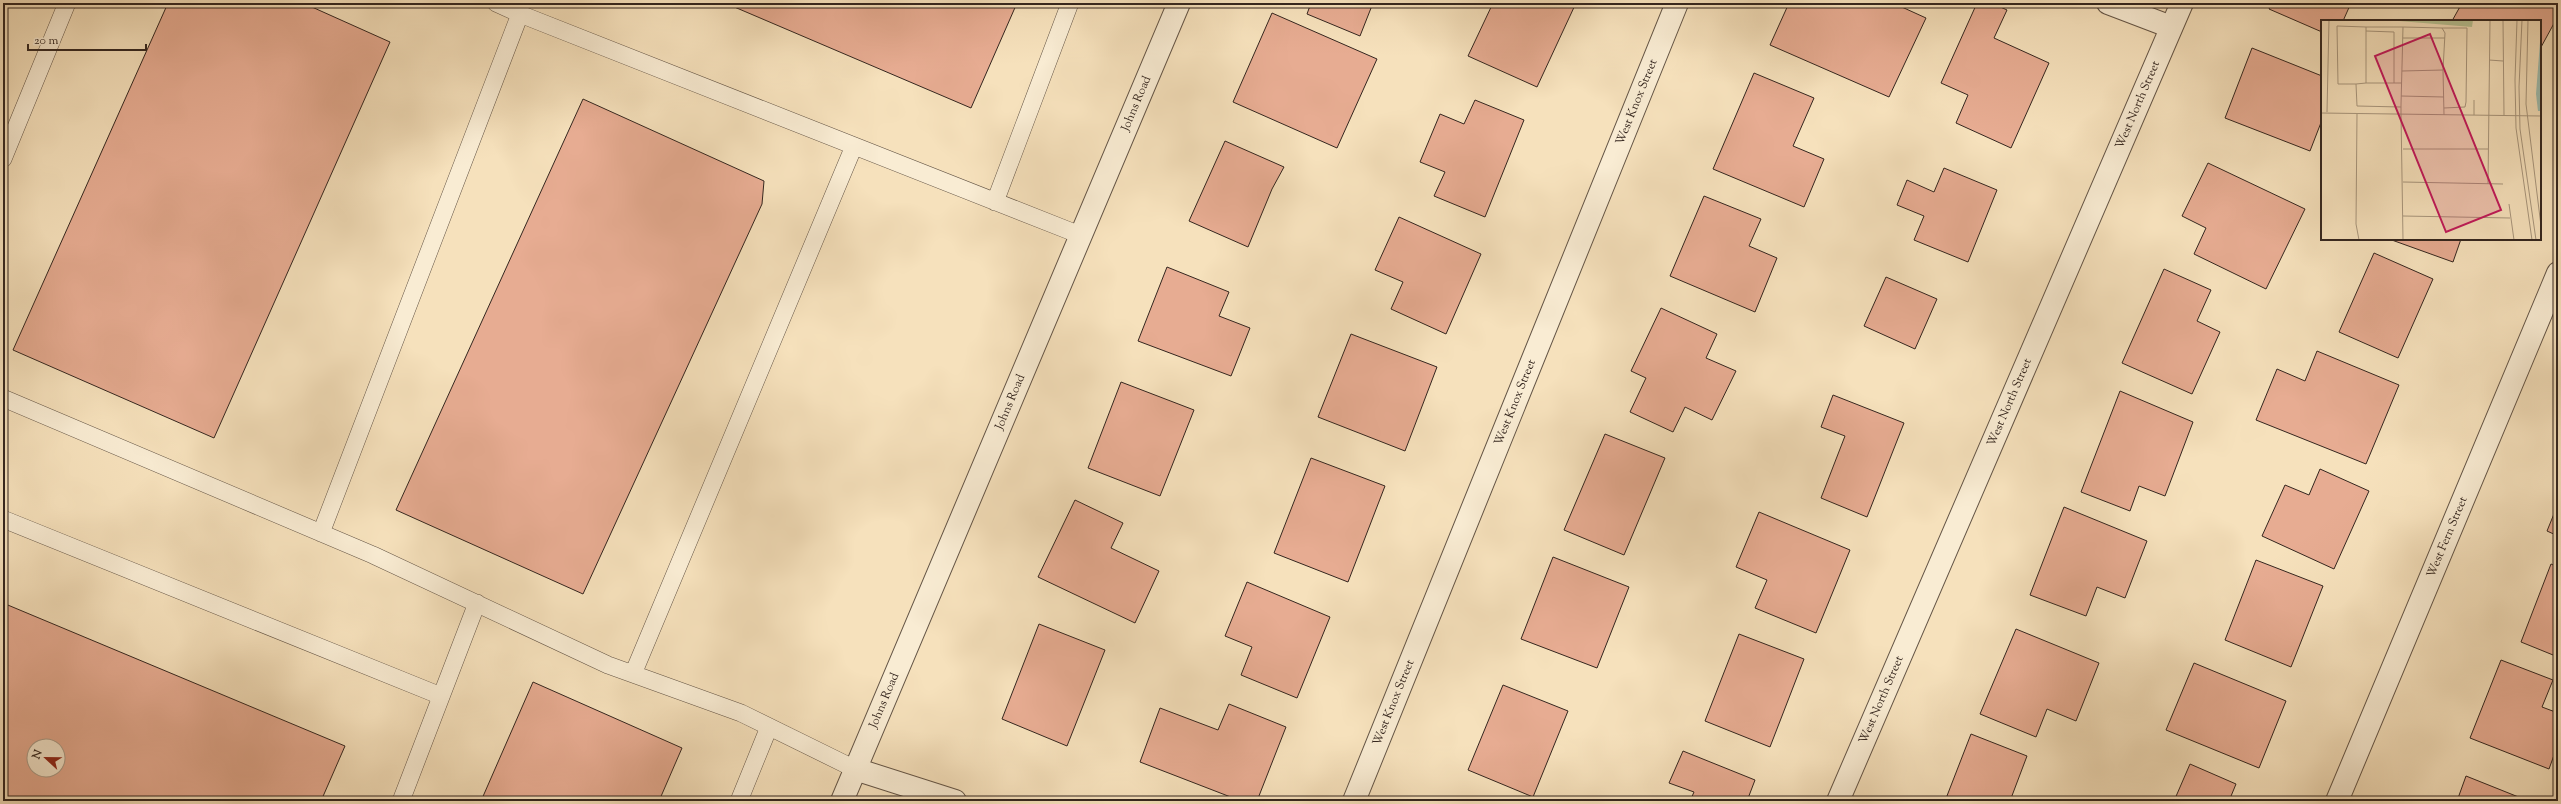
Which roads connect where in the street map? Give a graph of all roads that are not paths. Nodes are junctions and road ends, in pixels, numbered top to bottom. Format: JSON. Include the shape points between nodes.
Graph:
{"nodes":[{"id":1,"x":67,"y":3,"type":"edge"},
{"id":2,"x":496,"y":3,"type":"edge"},
{"id":3,"x":1070,"y":3,"type":"edge"},
{"id":4,"x":1178,"y":3,"type":"edge"},
{"id":5,"x":1677,"y":3,"type":"edge"},
{"id":6,"x":2108,"y":3,"type":"edge"},
{"id":7,"x":2182,"y":3,"type":"edge"},
{"id":8,"x":520,"y":14,"type":"junction"},
{"id":9,"x":2171,"y":27,"type":"junction"},
{"id":10,"x":854,"y":146,"type":"junction"},
{"id":11,"x":3,"y":159,"type":"edge"},
{"id":12,"x":995,"y":202,"type":"junction"},
{"id":13,"x":1080,"y":236,"type":"junction"},
{"id":14,"x":2558,"y":273,"type":"edge"},
{"id":15,"x":3,"y":398,"type":"edge"},
{"id":16,"x":3,"y":519,"type":"edge"},
{"id":17,"x":321,"y":533,"type":"junction"},
{"id":18,"x":477,"y":603,"type":"junction"},
{"id":19,"x":633,"y":674,"type":"junction"},
{"id":20,"x":442,"y":696,"type":"junction"},
{"id":21,"x":769,"y":727,"type":"junction"},
{"id":22,"x":855,"y":769,"type":"junction"},
{"id":23,"x":401,"y":801,"type":"edge"},
{"id":24,"x":739,"y":801,"type":"edge"},
{"id":25,"x":842,"y":801,"type":"edge"},
{"id":26,"x":955,"y":801,"type":"edge"},
{"id":27,"x":1354,"y":801,"type":"edge"},
{"id":28,"x":1838,"y":801,"type":"edge"},
{"id":29,"x":2337,"y":801,"type":"edge"}],
"edges":[{"from":1,"to":11,"type":"lane"},
{"from":2,"to":8,"type":"lane"},
{"from":3,"to":12,"type":"lane"},
{"from":4,"to":13,"type":"street","name":"Johns Road"},
{"from":5,"to":27,"type":"street","name":"West Knox Street"},
{"from":6,"to":9,"type":"street"},
{"from":7,"to":9,"type":"street","name":"West North Street"},
{"from":8,"to":10,"type":"lane"},
{"from":8,"to":17,"type":"lane"},
{"from":9,"to":28,"type":"street","name":"West North Street"},
{"from":10,"to":12,"type":"lane"},
{"from":10,"to":19,"type":"lane"},
{"from":12,"to":13,"type":"lane"},
{"from":13,"to":22,"type":"street","name":"Johns Road"},
{"from":14,"to":29,"type":"street","name":"West Fern Street"},
{"from":15,"to":17,"type":"lane"},
{"from":16,"to":20,"type":"lane"},
{"from":17,"to":18,"type":"lane"},
{"from":18,"to":19,"type":"lane","via":[[608,666]]},
{"from":18,"to":20,"type":"lane"},
{"from":19,"to":21,"type":"lane","via":[[741,713]]},
{"from":20,"to":23,"type":"lane"},
{"from":21,"to":22,"type":"lane"},
{"from":21,"to":24,"type":"lane"},
{"from":22,"to":25,"type":"street","name":"Johns Road"},
{"from":22,"to":26,"type":"street"}]}
